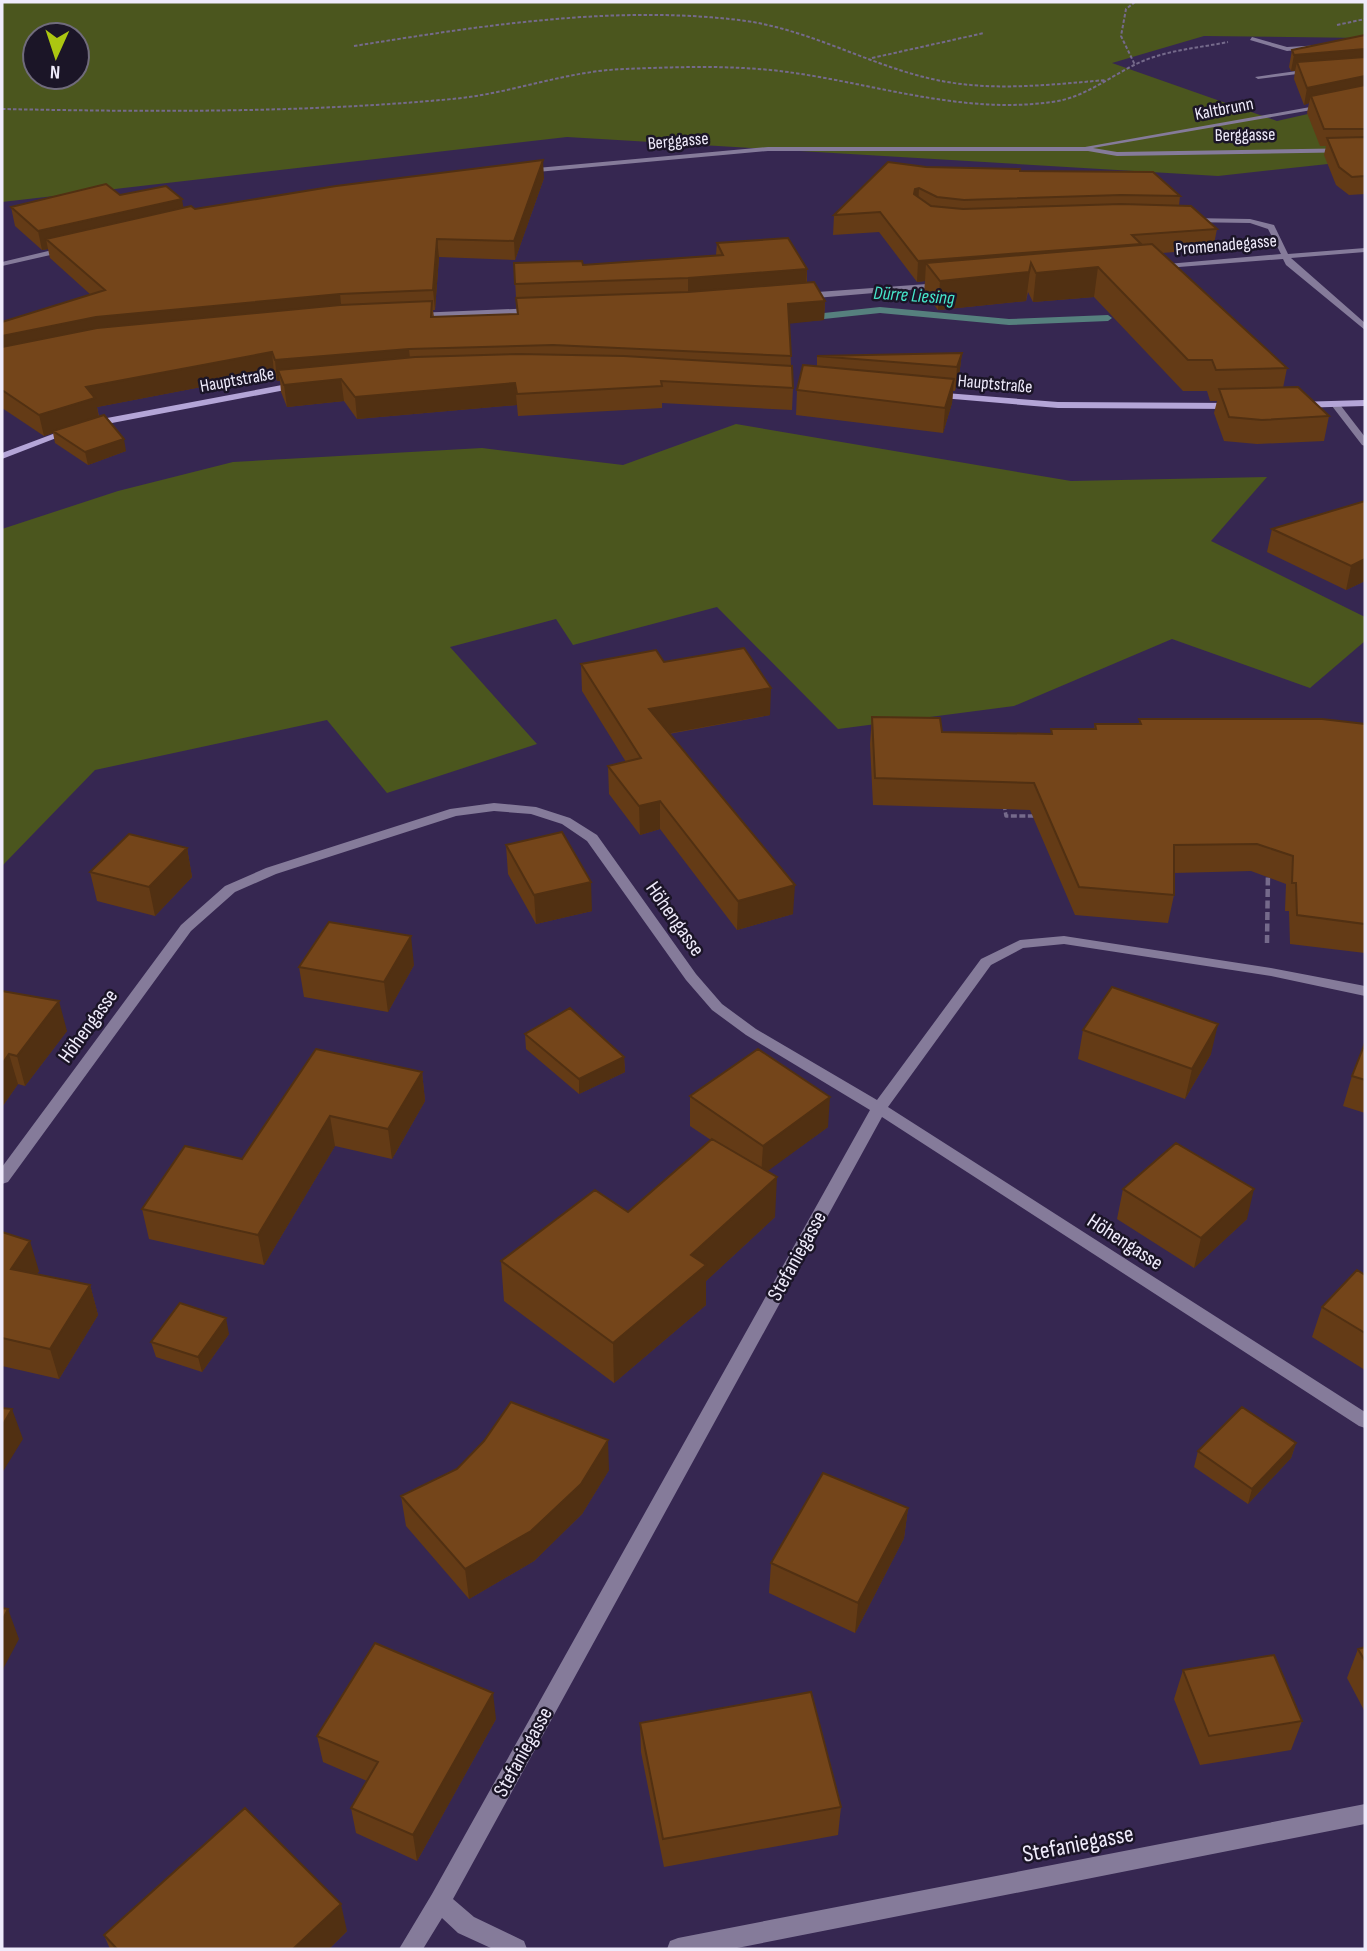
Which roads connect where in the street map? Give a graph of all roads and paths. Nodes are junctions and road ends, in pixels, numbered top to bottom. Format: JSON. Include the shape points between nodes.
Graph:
{"nodes":[{"id":1,"x":1135,"y":2,"type":"edge"},
{"id":2,"x":984,"y":33,"type":"dead end"},
{"id":3,"x":1252,"y":40,"type":"joint"},
{"id":4,"x":354,"y":46,"type":"dead end"},
{"id":5,"x":1326,"y":47,"type":"edge"},
{"id":6,"x":872,"y":59,"type":"junction"},
{"id":7,"x":1135,"y":65,"type":"junction"},
{"id":8,"x":1321,"y":70,"type":"edge"},
{"id":9,"x":1258,"y":76,"type":"dead end"},
{"id":10,"x":1107,"y":79,"type":"junction"},
{"id":11,"x":1335,"y":104,"type":"edge"},
{"id":12,"x":2,"y":109,"type":"edge"},
{"id":13,"x":1088,"y":149,"type":"junction"},
{"id":14,"x":1365,"y":150,"type":"edge"},
{"id":15,"x":516,"y":172,"type":"edge"},
{"id":16,"x":1172,"y":220,"type":"edge"},
{"id":17,"x":68,"y":248,"type":"edge"},
{"id":18,"x":1365,"y":250,"type":"edge"},
{"id":19,"x":1285,"y":256,"type":"junction"},
{"id":20,"x":2,"y":264,"type":"edge"},
{"id":21,"x":1143,"y":268,"type":"edge"},
{"id":22,"x":950,"y":284,"type":"edge"},
{"id":23,"x":798,"y":296,"type":"edge"},
{"id":24,"x":549,"y":311,"type":"edge"},
{"id":25,"x":411,"y":316,"type":"edge"},
{"id":26,"x":1365,"y":327,"type":"edge"},
{"id":27,"x":315,"y":384,"type":"edge"},
{"id":28,"x":916,"y":393,"type":"edge"},
{"id":29,"x":1365,"y":403,"type":"edge"},
{"id":30,"x":1335,"y":404,"type":"junction"},
{"id":31,"x":1245,"y":405,"type":"edge"},
{"id":32,"x":1283,"y":405,"type":"edge"},
{"id":33,"x":1365,"y":443,"type":"edge"},
{"id":34,"x":2,"y":456,"type":"edge"},
{"id":35,"x":1003,"y":791,"type":"edge"},
{"id":36,"x":1043,"y":816,"type":"edge"},
{"id":37,"x":1268,"y":863,"type":"edge"},
{"id":38,"x":1267,"y":946,"type":"dead end"},
{"id":39,"x":1365,"y":990,"type":"edge"},
{"id":40,"x":879,"y":1108,"type":"junction"},
{"id":41,"x":2,"y":1178,"type":"edge"},
{"id":42,"x":1365,"y":1421,"type":"edge"},
{"id":43,"x":1365,"y":1814,"type":"edge"},
{"id":44,"x":440,"y":1902,"type":"junction"},
{"id":45,"x":410,"y":1949,"type":"edge"},
{"id":46,"x":516,"y":1949,"type":"edge"},
{"id":47,"x":678,"y":1949,"type":"edge"}],
"edges":[{"from":1,"to":7,"type":"path","via":[[1126,9],[1121,36]]},
{"from":2,"to":6,"type":"path"},
{"from":3,"to":5,"type":"street","via":[[1287,49]]},
{"from":3,"to":7,"type":"path","via":[[1172,51]]},
{"from":4,"to":6,"type":"path","via":[[552,20],[704,18],[773,26]]},
{"from":6,"to":10,"type":"path","via":[[967,86],[1022,87]]},
{"from":7,"to":10,"type":"path"},
{"from":8,"to":9,"type":"street"},
{"from":10,"to":12,"type":"path","via":[[1082,95],[1052,102],[981,103],[769,70],[651,67],[579,74],[485,96],[398,104],[201,113]]},
{"from":11,"to":13,"type":"street","name":"Kaltbrunn"},
{"from":13,"to":14,"type":"street","name":"Berggasse","via":[[1117,154]]},
{"from":13,"to":15,"type":"street","name":"Berggasse","via":[[768,149]]},
{"from":16,"to":19,"type":"street","via":[[1262,223],[1274,230]]},
{"from":17,"to":20,"type":"street"},
{"from":18,"to":19,"type":"street","name":"Promenadegasse"},
{"from":19,"to":21,"type":"street","name":"Promenadegasse"},
{"from":19,"to":26,"type":"street"},
{"from":22,"to":23,"type":"street"},
{"from":24,"to":25,"type":"street"},
{"from":27,"to":34,"type":"main road","name":"Hauptstraße","via":[[100,421]]},
{"from":28,"to":31,"type":"main road","name":"Hauptstraße","via":[[1058,405]]},
{"from":29,"to":30,"type":"main road"},
{"from":30,"to":32,"type":"main road"},
{"from":30,"to":33,"type":"street"},
{"from":35,"to":36,"type":"path","via":[[1006,816]]},
{"from":37,"to":38,"type":"path"},
{"from":39,"to":40,"type":"street","name":"Stefaniegasse","via":[[1080,941],[1020,944],[986,962]]},
{"from":40,"to":41,"type":"street","name":"Höhengasse","via":[[717,1007],[586,834],[541,812],[484,808],[436,817],[271,871],[214,901],[186,928]]},
{"from":40,"to":42,"type":"street","name":"Höhengasse"},
{"from":40,"to":44,"type":"street","name":"Stefaniegasse"},
{"from":43,"to":47,"type":"street","name":"Stefaniegasse"},
{"from":44,"to":45,"type":"street","name":"Stefaniegasse"},
{"from":44,"to":46,"type":"street","via":[[466,1925]]}]}
